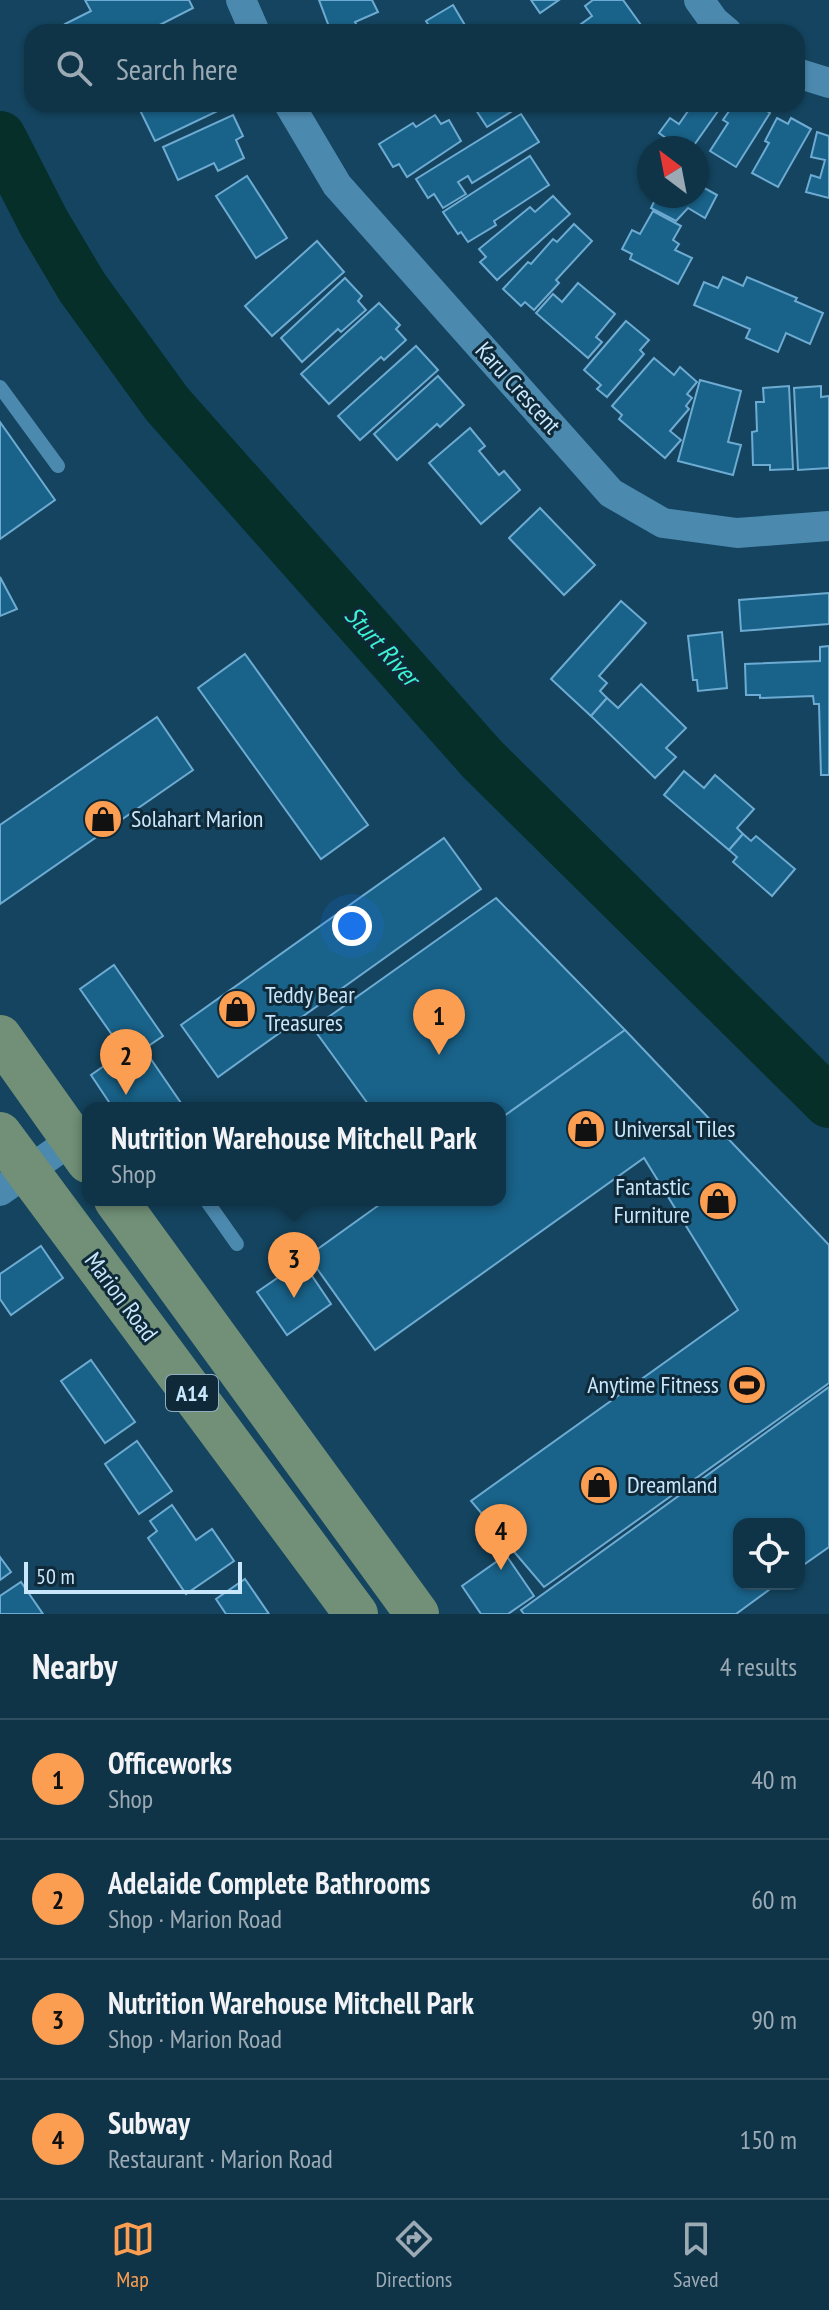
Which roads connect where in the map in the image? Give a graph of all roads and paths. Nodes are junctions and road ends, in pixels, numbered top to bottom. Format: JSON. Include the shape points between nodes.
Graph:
{"nodes":[{"id":1,"x":241,"y":0,"type":"edge"},
{"id":2,"x":699,"y":0,"type":"edge"},
{"id":3,"x":252,"y":24,"type":"edge"},
{"id":4,"x":718,"y":24,"type":"edge"},
{"id":5,"x":805,"y":76,"type":"edge"},
{"id":6,"x":829,"y":83,"type":"edge"},
{"id":7,"x":294,"y":112,"type":"edge"},
{"id":8,"x":0,"y":387,"type":"edge"},
{"id":9,"x":58,"y":466,"type":"dead end"},
{"id":10,"x":829,"y":526,"type":"edge"},
{"id":11,"x":0,"y":1037,"type":"edge"},
{"id":12,"x":0,"y":1134,"type":"edge"},
{"id":13,"x":80,"y":1150,"type":"edge"},
{"id":14,"x":13,"y":1181,"type":"edge"},
{"id":15,"x":120,"y":1206,"type":"edge"},
{"id":16,"x":210,"y":1206,"type":"edge"},
{"id":17,"x":237,"y":1244,"type":"dead end"},
{"id":18,"x":305,"y":1460,"type":"junction"},
{"id":19,"x":326,"y":1572,"type":"junction"},
{"id":20,"x":356,"y":1614,"type":"edge"},
{"id":21,"x":417,"y":1614,"type":"edge"}],
"edges":[{"from":1,"to":3,"type":"street"},
{"from":2,"to":4,"type":"street"},
{"from":5,"to":6,"type":"street"},
{"from":7,"to":10,"type":"street","name":"Karu Crescent","via":[[337,185],[611,493],[663,523],[737,533]]},
{"from":8,"to":9,"type":"lane"},
{"from":11,"to":13,"type":"main road"},
{"from":12,"to":14,"type":"main road","name":"Marion Road","number":"A14"},
{"from":13,"to":14,"type":"street"},
{"from":14,"to":19,"type":"main road","name":"Marion Road","number":"A14"},
{"from":15,"to":18,"type":"main road","number":"A14"},
{"from":16,"to":17,"type":"lane"},
{"from":18,"to":19,"type":"main road"},
{"from":18,"to":21,"type":"main road","number":"A14"},
{"from":19,"to":20,"type":"main road","name":"Marion Road","number":"A14"}]}
